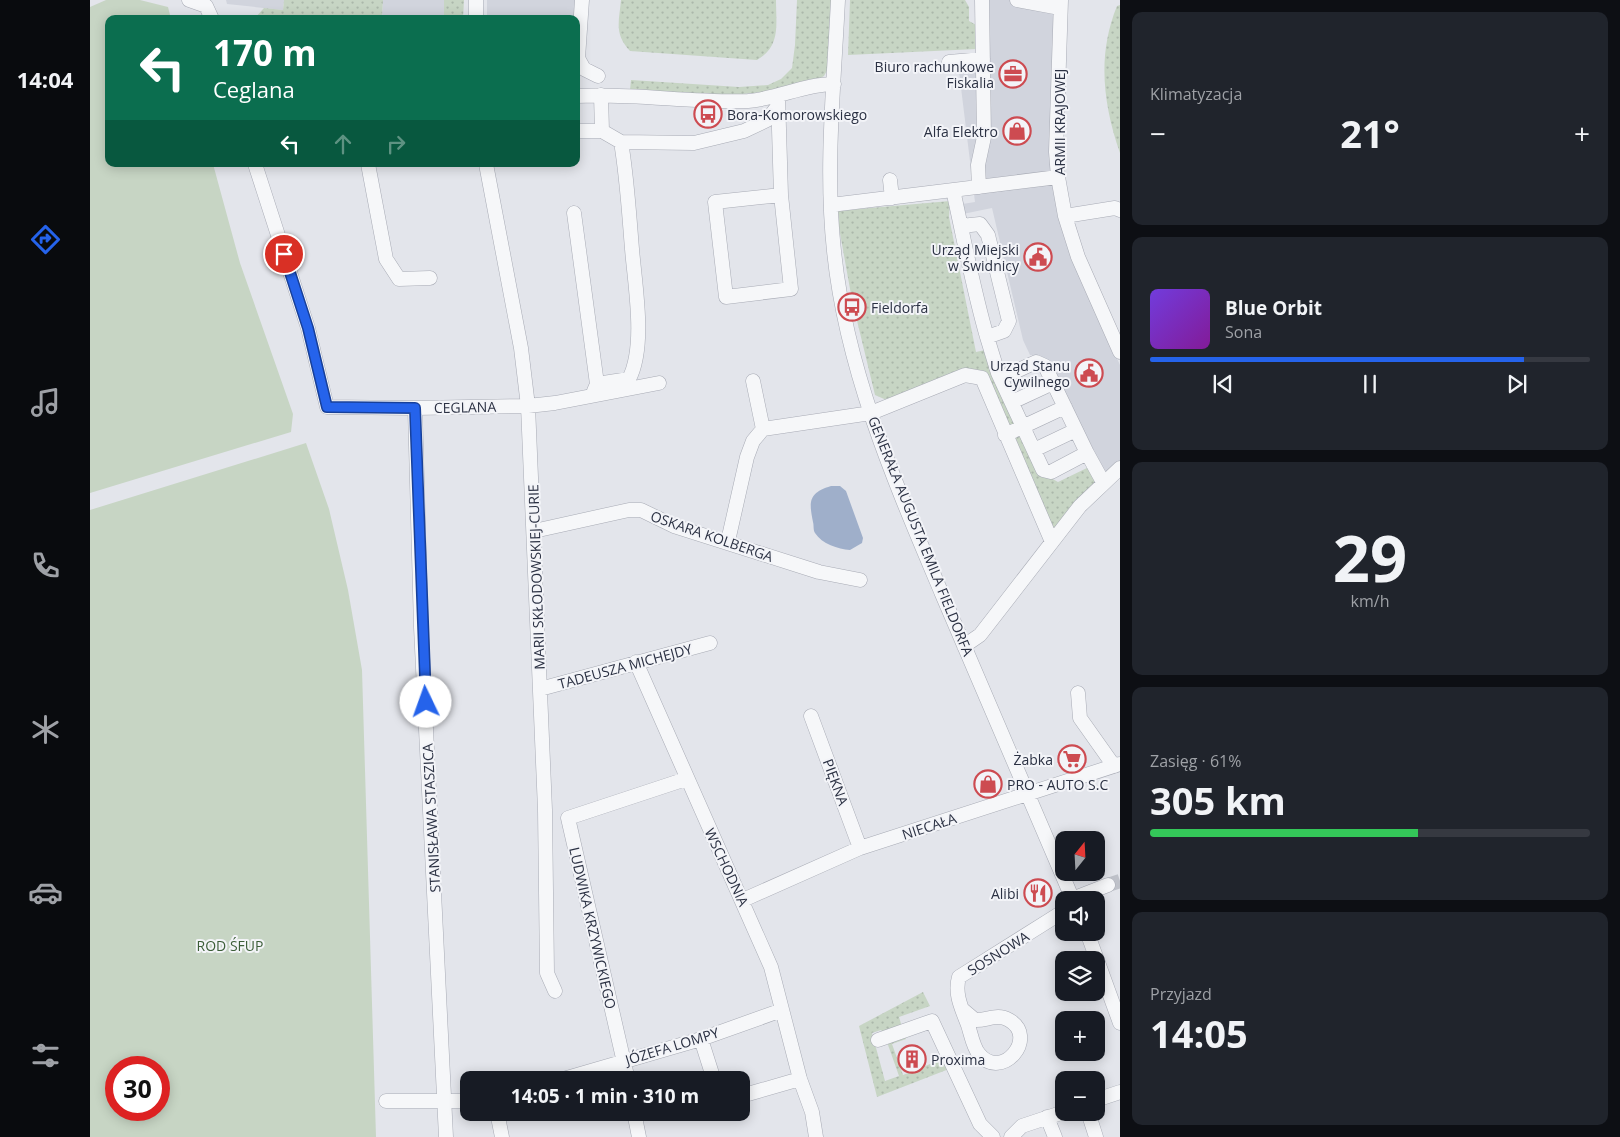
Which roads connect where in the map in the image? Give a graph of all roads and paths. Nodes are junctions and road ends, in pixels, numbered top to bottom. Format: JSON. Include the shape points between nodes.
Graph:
{"nodes":[{"id":1,"x":188,"y":0,"type":"edge"},
{"id":2,"x":476,"y":0,"type":"edge"},
{"id":3,"x":582,"y":0,"type":"edge"},
{"id":4,"x":838,"y":0,"type":"edge"},
{"id":5,"x":982,"y":0,"type":"edge"},
{"id":6,"x":1017,"y":0,"type":"edge"},
{"id":7,"x":1061,"y":4,"type":"edge"},
{"id":8,"x":209,"y":8,"type":"edge"},
{"id":9,"x":476,"y":15,"type":"edge"},
{"id":10,"x":580,"y":29,"type":"edge"},
{"id":11,"x":983,"y":59,"type":"junction"},
{"id":12,"x":580,"y":61,"type":"edge"},
{"id":13,"x":949,"y":62,"type":"dead end"},
{"id":14,"x":598,"y":76,"type":"dead end"},
{"id":15,"x":834,"y":84,"type":"junction"},
{"id":16,"x":602,"y":95,"type":"junction"},
{"id":17,"x":580,"y":96,"type":"edge"},
{"id":18,"x":778,"y":101,"type":"junction"},
{"id":19,"x":580,"y":131,"type":"edge"},
{"id":20,"x":602,"y":131,"type":"junction"},
{"id":21,"x":621,"y":142,"type":"junction"},
{"id":22,"x":256,"y":167,"type":"edge"},
{"id":23,"x":369,"y":167,"type":"edge"},
{"id":24,"x":487,"y":167,"type":"edge"},
{"id":25,"x":1058,"y":177,"type":"junction"},
{"id":26,"x":890,"y":180,"type":"dead end"},
{"id":27,"x":979,"y":187,"type":"junction"},
{"id":28,"x":953,"y":190,"type":"junction"},
{"id":29,"x":781,"y":195,"type":"junction"},
{"id":30,"x":892,"y":198,"type":"junction"},
{"id":31,"x":831,"y":205,"type":"junction"},
{"id":32,"x":1120,"y":210,"type":"edge"},
{"id":33,"x":574,"y":213,"type":"dead end"},
{"id":34,"x":1065,"y":216,"type":"junction"},
{"id":35,"x":961,"y":226,"type":"junction"},
{"id":36,"x":430,"y":278,"type":"dead end"},
{"id":37,"x":987,"y":337,"type":"junction"},
{"id":38,"x":1120,"y":352,"type":"edge"},
{"id":39,"x":1001,"y":378,"type":"junction"},
{"id":40,"x":753,"y":381,"type":"dead end"},
{"id":41,"x":659,"y":383,"type":"dead end"},
{"id":42,"x":1053,"y":383,"type":"junction"},
{"id":43,"x":594,"y":390,"type":"junction"},
{"id":44,"x":1012,"y":402,"type":"junction"},
{"id":45,"x":528,"y":406,"type":"junction"},
{"id":46,"x":1064,"y":407,"type":"junction"},
{"id":47,"x":415,"y":408,"type":"junction"},
{"id":48,"x":871,"y":413,"type":"junction"},
{"id":49,"x":1023,"y":426,"type":"junction"},
{"id":50,"x":763,"y":429,"type":"junction"},
{"id":51,"x":1076,"y":430,"type":"junction"},
{"id":52,"x":1005,"y":435,"type":"junction"},
{"id":53,"x":1034,"y":450,"type":"junction"},
{"id":54,"x":1087,"y":453,"type":"junction"},
{"id":55,"x":1120,"y":468,"type":"edge"},
{"id":56,"x":1102,"y":482,"type":"junction"},
{"id":57,"x":534,"y":531,"type":"junction"},
{"id":58,"x":728,"y":541,"type":"junction"},
{"id":59,"x":1052,"y":542,"type":"junction"},
{"id":60,"x":860,"y":580,"type":"dead end"},
{"id":61,"x":710,"y":643,"type":"dead end"},
{"id":62,"x":964,"y":646,"type":"junction"},
{"id":63,"x":636,"y":662,"type":"junction"},
{"id":64,"x":540,"y":688,"type":"junction"},
{"id":65,"x":1078,"y":693,"type":"dead end"},
{"id":66,"x":811,"y":716,"type":"dead end"},
{"id":67,"x":1117,"y":765,"type":"edge"},
{"id":68,"x":686,"y":779,"type":"junction"},
{"id":69,"x":1027,"y":795,"type":"junction"},
{"id":70,"x":545,"y":810,"type":"junction"},
{"id":71,"x":568,"y":818,"type":"junction"},
{"id":72,"x":860,"y":848,"type":"junction"},
{"id":73,"x":1108,"y":885,"type":"tunnel mouth"},
{"id":74,"x":1069,"y":891,"type":"edge"},
{"id":75,"x":1093,"y":891,"type":"edge"},
{"id":76,"x":743,"y":900,"type":"junction"},
{"id":77,"x":1055,"y":917,"type":"edge"},
{"id":78,"x":1090,"y":941,"type":"edge"},
{"id":79,"x":555,"y":992,"type":"dead end"},
{"id":80,"x":962,"y":1008,"type":"junction"},
{"id":81,"x":782,"y":1010,"type":"junction"},
{"id":82,"x":1120,"y":1023,"type":"edge"},
{"id":83,"x":701,"y":1039,"type":"junction"},
{"id":84,"x":878,"y":1040,"type":"dead end"},
{"id":85,"x":624,"y":1061,"type":"junction"},
{"id":86,"x":590,"y":1071,"type":"edge"},
{"id":87,"x":626,"y":1071,"type":"edge"},
{"id":88,"x":711,"y":1071,"type":"edge"},
{"id":89,"x":800,"y":1079,"type":"junction"},
{"id":90,"x":1120,"y":1092,"type":"edge"},
{"id":91,"x":750,"y":1093,"type":"edge"},
{"id":92,"x":1105,"y":1097,"type":"edge"},
{"id":93,"x":386,"y":1101,"type":"dead end"},
{"id":94,"x":460,"y":1101,"type":"edge"},
{"id":95,"x":446,"y":1102,"type":"junction"},
{"id":96,"x":1055,"y":1115,"type":"edge"},
{"id":97,"x":1047,"y":1117,"type":"junction"},
{"id":98,"x":499,"y":1121,"type":"edge"},
{"id":99,"x":636,"y":1121,"type":"edge"},
{"id":100,"x":1091,"y":1121,"type":"edge"},
{"id":101,"x":985,"y":1135,"type":"edge"},
{"id":102,"x":446,"y":1137,"type":"edge"},
{"id":103,"x":502,"y":1137,"type":"edge"},
{"id":104,"x":639,"y":1137,"type":"edge"},
{"id":105,"x":816,"y":1137,"type":"edge"},
{"id":106,"x":1011,"y":1137,"type":"edge"},
{"id":107,"x":1055,"y":1137,"type":"edge"},
{"id":108,"x":1096,"y":1137,"type":"edge"}],
"edges":[{"from":1,"to":8,"type":"street"},
{"from":2,"to":9,"type":"street"},
{"from":3,"to":10,"type":"street"},
{"from":4,"to":15,"type":"street","name":"GENERAŁA AUGUSTA EMILA FIELDORFA"},
{"from":5,"to":11,"type":"street"},
{"from":6,"to":7,"type":"street"},
{"from":7,"to":25,"type":"street","name":"ARMII KRAJOWEJ"},
{"from":11,"to":13,"type":"street"},
{"from":11,"to":27,"type":"street","via":[[984,137],[978,165]]},
{"from":12,"to":14,"type":"street","via":[[584,68]]},
{"from":15,"to":18,"type":"street","via":[[824,84]]},
{"from":15,"to":31,"type":"street","name":"GENERAŁA AUGUSTA EMILA FIELDORFA"},
{"from":16,"to":17,"type":"street"},
{"from":16,"to":18,"type":"street"},
{"from":16,"to":20,"type":"street"},
{"from":18,"to":21,"type":"street","via":[[767,120],[744,131],[694,143]]},
{"from":18,"to":29,"type":"street"},
{"from":19,"to":20,"type":"street"},
{"from":20,"to":21,"type":"street"},
{"from":21,"to":43,"type":"street","via":[[636,300],[635,368],[629,379]]},
{"from":22,"to":47,"type":"street","name":"CEGLANA","via":[[308,328],[327,407]]},
{"from":23,"to":36,"type":"street","via":[[386,259],[399,279]]},
{"from":24,"to":45,"type":"street","name":"MARII SKŁODOWSKIEJ-CURIE","via":[[521,348]]},
{"from":25,"to":27,"type":"street"},
{"from":25,"to":34,"type":"street","name":"ARMII KRAJOWEJ"},
{"from":26,"to":30,"type":"street"},
{"from":27,"to":28,"type":"street"},
{"from":28,"to":30,"type":"street"},
{"from":28,"to":35,"type":"street"},
{"from":29,"to":29,"type":"street","via":[[791,289],[726,297],[715,202]]},
{"from":30,"to":31,"type":"street"},
{"from":31,"to":48,"type":"street","name":"GENERAŁA AUGUSTA EMILA FIELDORFA","via":[[842,306]]},
{"from":32,"to":34,"type":"street","via":[[1115,208]]},
{"from":33,"to":43,"type":"street"},
{"from":34,"to":38,"type":"street","name":"ARMII KRAJOWEJ","via":[[1078,257]]},
{"from":35,"to":37,"type":"street"},
{"from":35,"to":37,"type":"street","via":[[980,224],[988,235],[1008,321],[1004,331]]},
{"from":37,"to":39,"type":"street"},
{"from":39,"to":42,"type":"street","via":[[1040,362]]},
{"from":39,"to":44,"type":"street"},
{"from":40,"to":50,"type":"street"},
{"from":41,"to":43,"type":"street"},
{"from":42,"to":44,"type":"street"},
{"from":42,"to":46,"type":"street"},
{"from":43,"to":45,"type":"street","name":"CEGLANA"},
{"from":44,"to":49,"type":"street"},
{"from":45,"to":47,"type":"street","name":"CEGLANA"},
{"from":45,"to":57,"type":"street","name":"MARII SKŁODOWSKIEJ-CURIE"},
{"from":46,"to":49,"type":"street"},
{"from":46,"to":51,"type":"street"},
{"from":47,"to":95,"type":"street","name":"STANISŁAWA STASZICA","via":[[421,627]]},
{"from":48,"to":50,"type":"street"},
{"from":48,"to":52,"type":"street","via":[[965,375],[982,378]]},
{"from":48,"to":62,"type":"street","name":"GENERAŁA AUGUSTA EMILA FIELDORFA"},
{"from":49,"to":52,"type":"street"},
{"from":49,"to":53,"type":"street"},
{"from":50,"to":58,"type":"street","via":[[753,441],[747,457]]},
{"from":51,"to":53,"type":"street"},
{"from":51,"to":54,"type":"street"},
{"from":52,"to":59,"type":"street"},
{"from":53,"to":54,"type":"street","via":[[1042,470],[1050,472]]},
{"from":54,"to":56,"type":"street"},
{"from":55,"to":56,"type":"street"},
{"from":56,"to":59,"type":"street"},
{"from":57,"to":58,"type":"street","name":"OSKARA KOLBERGA","via":[[641,510],[674,526]]},
{"from":57,"to":64,"type":"street","name":"MARII SKŁODOWSKIEJ-CURIE"},
{"from":58,"to":60,"type":"street","name":"OSKARA KOLBERGA","via":[[819,572]]},
{"from":59,"to":62,"type":"street","via":[[980,635]]},
{"from":61,"to":63,"type":"street","name":"TADEUSZA MICHEJDY"},
{"from":62,"to":69,"type":"street","name":"GENERAŁA AUGUSTA EMILA FIELDORFA"},
{"from":63,"to":64,"type":"street","name":"TADEUSZA MICHEJDY"},
{"from":63,"to":68,"type":"street","name":"WSCHODNIA"},
{"from":64,"to":70,"type":"street","name":"MARII SKŁODOWSKIEJ-CURIE"},
{"from":65,"to":67,"type":"street","via":[[1080,718]]},
{"from":66,"to":72,"type":"street","name":"PIĘKNA"},
{"from":67,"to":69,"type":"street","name":"NIECAŁA"},
{"from":68,"to":71,"type":"street"},
{"from":68,"to":76,"type":"street","name":"WSCHODNIA"},
{"from":69,"to":72,"type":"street","name":"NIECAŁA"},
{"from":69,"to":74,"type":"street","name":"GENERAŁA AUGUSTA EMILA FIELDORFA"},
{"from":70,"to":71,"type":"street"},
{"from":70,"to":79,"type":"street","name":"MARII SKŁODOWSKIEJ-CURIE","via":[[547,972]]},
{"from":71,"to":85,"type":"street","name":"LUDWIKA KRZYWICKIEGO"},
{"from":72,"to":76,"type":"street","name":"NIECAŁA"},
{"from":73,"to":75,"type":"street"},
{"from":76,"to":81,"type":"street","name":"WSCHODNIA","via":[[772,967]]},
{"from":77,"to":80,"type":"street","name":"SOSNOWA","via":[[959,977],[956,987]]},
{"from":78,"to":82,"type":"street"},
{"from":80,"to":80,"type":"street","name":"SOSNOWA","via":[[980,1056],[998,1063],[1015,1054],[1020,1036],[1014,1024],[996,1017],[975,1020]]},
{"from":81,"to":83,"type":"street","name":"JÓZEFA LOMPY"},
{"from":81,"to":89,"type":"street","name":"WSCHODNIA"},
{"from":83,"to":85,"type":"street","name":"JÓZEFA LOMPY"},
{"from":83,"to":88,"type":"street"},
{"from":84,"to":101,"type":"street","via":[[932,1021]]},
{"from":85,"to":86,"type":"street","name":"JÓZEFA LOMPY"},
{"from":85,"to":87,"type":"street","name":"LUDWIKA KRZYWICKIEGO"},
{"from":89,"to":91,"type":"street"},
{"from":89,"to":105,"type":"street","name":"WSCHODNIA","via":[[812,1112]]},
{"from":90,"to":92,"type":"street"},
{"from":93,"to":95,"type":"street"},
{"from":94,"to":95,"type":"street"},
{"from":95,"to":102,"type":"street","name":"STANISŁAWA STASZICA"},
{"from":96,"to":97,"type":"street"},
{"from":97,"to":106,"type":"street","via":[[1022,1126]]},
{"from":97,"to":107,"type":"street"},
{"from":98,"to":103,"type":"street"},
{"from":99,"to":104,"type":"street"},
{"from":100,"to":108,"type":"street"}]}
